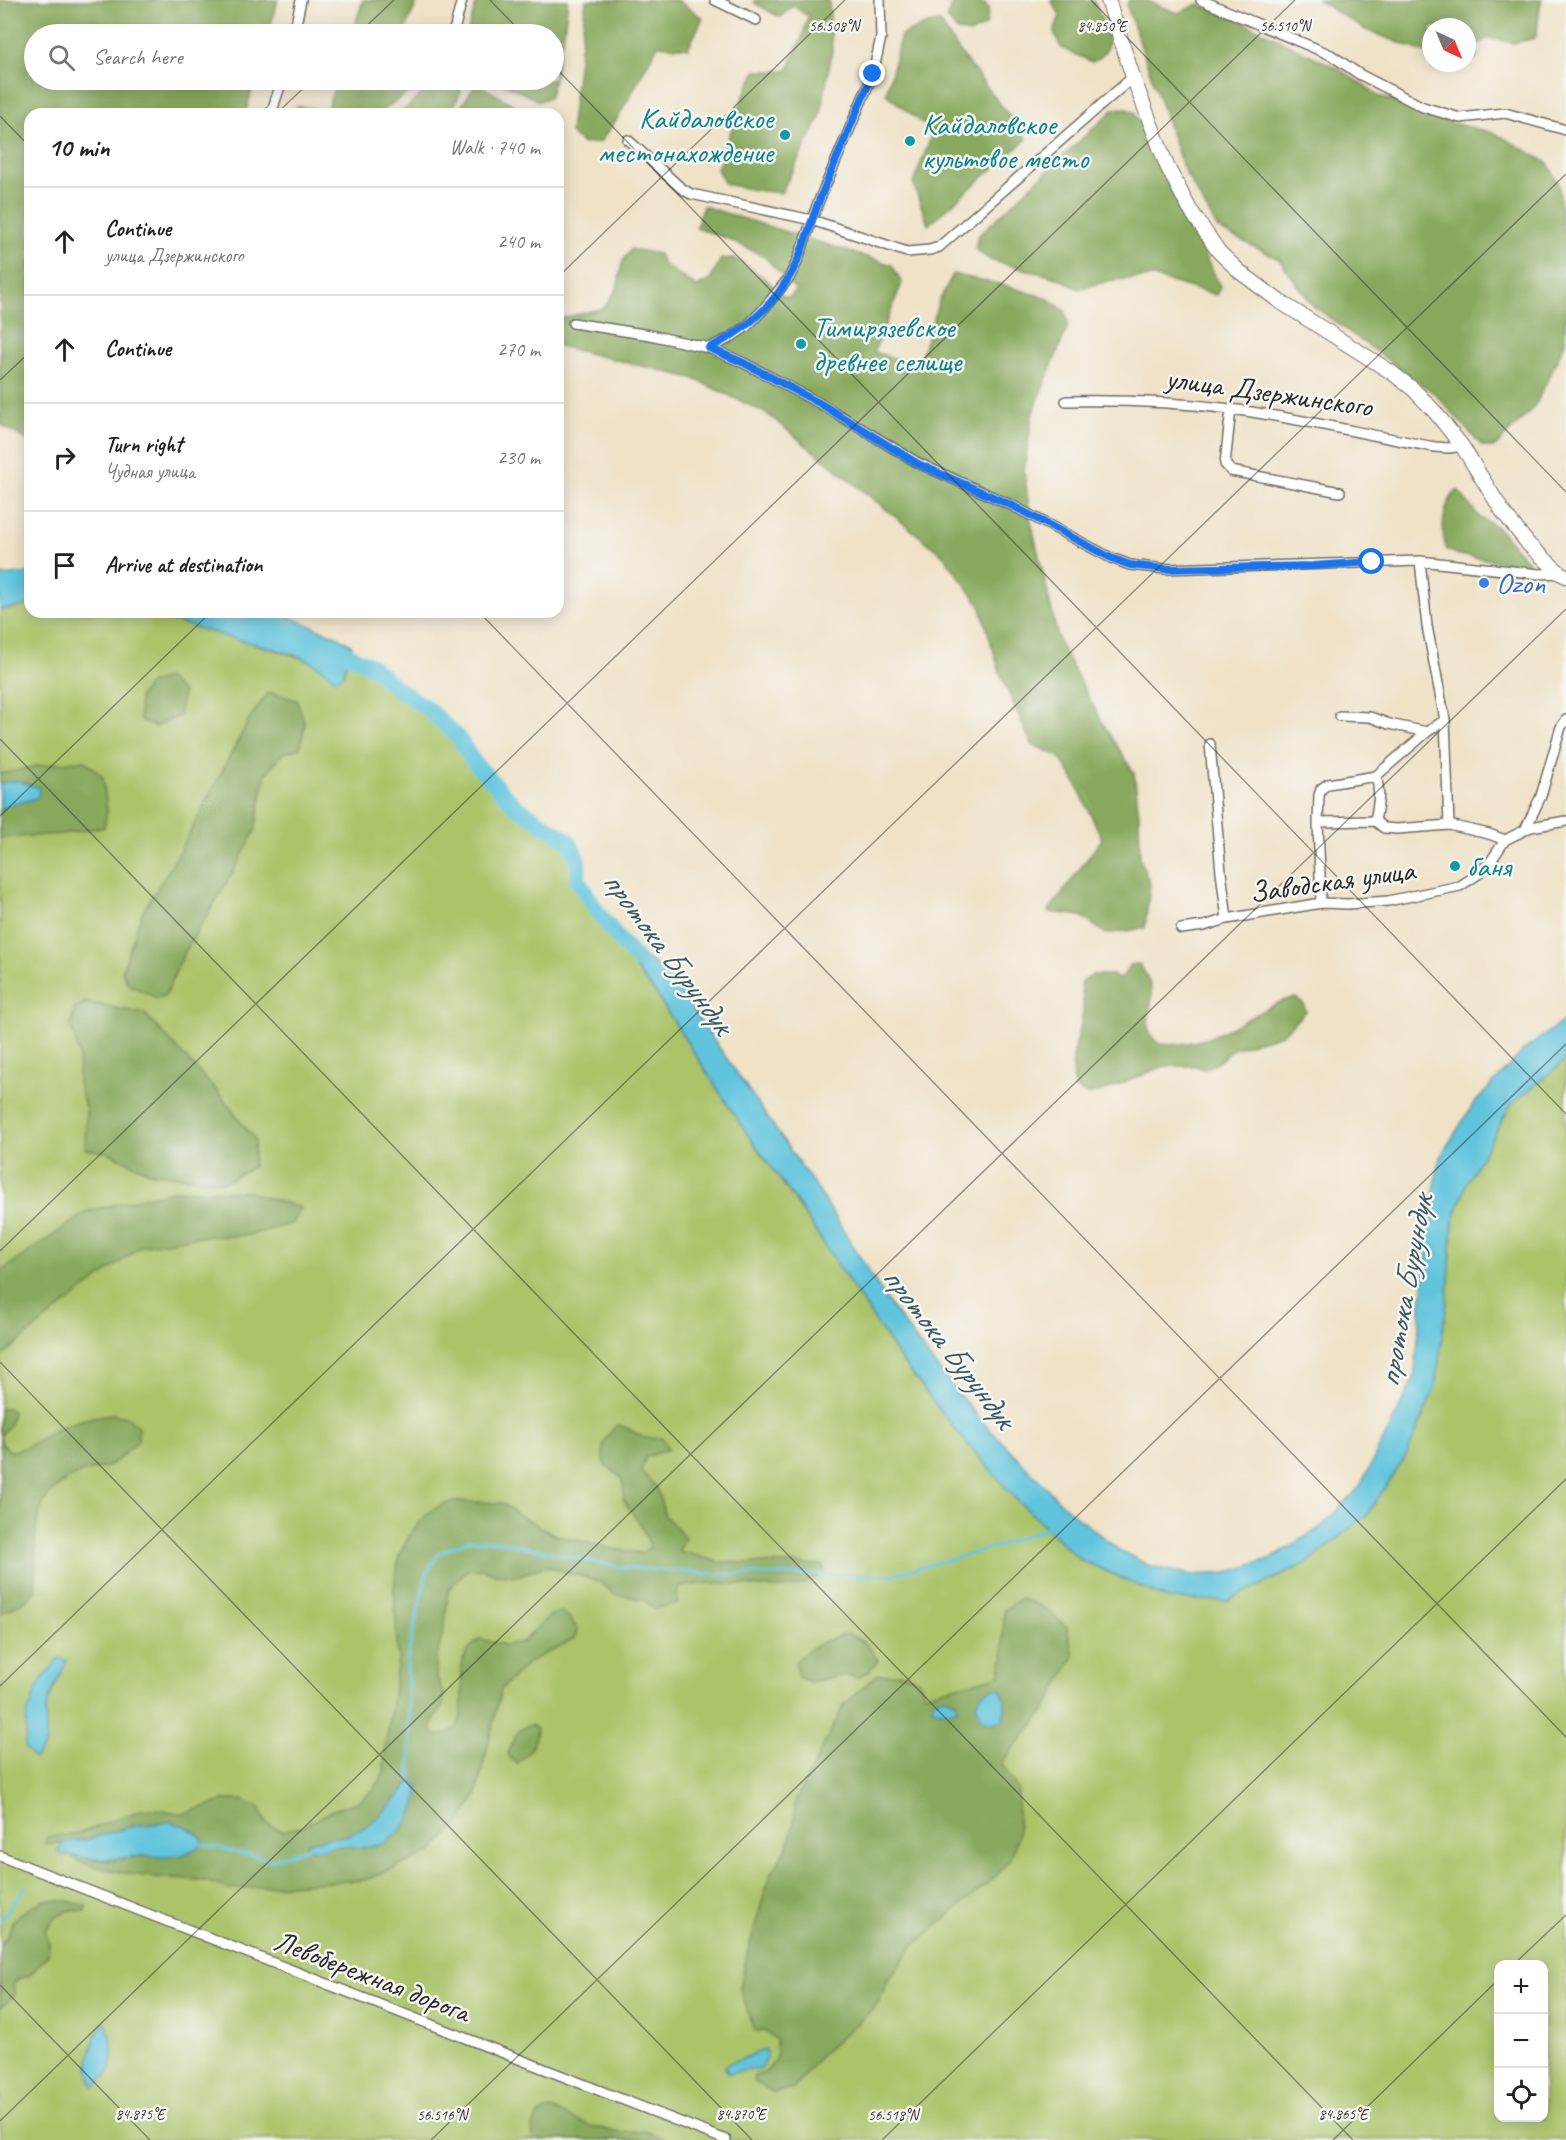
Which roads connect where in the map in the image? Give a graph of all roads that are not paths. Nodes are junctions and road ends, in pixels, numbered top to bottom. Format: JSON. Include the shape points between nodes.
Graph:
{"nodes":[{"id":1,"x":301,"y":0,"type":"edge"},
{"id":2,"x":462,"y":0,"type":"edge"},
{"id":3,"x":716,"y":0,"type":"edge"},
{"id":4,"x":880,"y":0,"type":"edge"},
{"id":5,"x":1108,"y":0,"type":"edge"},
{"id":6,"x":1201,"y":0,"type":"edge"},
{"id":7,"x":756,"y":20,"type":"dead end"},
{"id":8,"x":296,"y":24,"type":"edge"},
{"id":9,"x":456,"y":24,"type":"edge"},
{"id":10,"x":1133,"y":77,"type":"junction"},
{"id":11,"x":279,"y":90,"type":"edge"},
{"id":12,"x":273,"y":108,"type":"edge"},
{"id":13,"x":1566,"y":130,"type":"edge"},
{"id":14,"x":628,"y":140,"type":"dead end"},
{"id":15,"x":812,"y":220,"type":"junction"},
{"id":16,"x":573,"y":323,"type":"dead end"},
{"id":17,"x":709,"y":348,"type":"junction"},
{"id":18,"x":1066,"y":401,"type":"dead end"},
{"id":19,"x":1231,"y":409,"type":"junction"},
{"id":20,"x":1462,"y":446,"type":"junction"},
{"id":21,"x":1340,"y":492,"type":"dead end"},
{"id":22,"x":1420,"y":561,"type":"junction"},
{"id":23,"x":1563,"y":574,"type":"edge"},
{"id":24,"x":1340,"y":716,"type":"dead end"},
{"id":25,"x":1445,"y":720,"type":"junction"},
{"id":26,"x":1566,"y":720,"type":"edge"},
{"id":27,"x":1427,"y":732,"type":"junction"},
{"id":28,"x":1210,"y":744,"type":"dead end"},
{"id":29,"x":1376,"y":776,"type":"junction"},
{"id":30,"x":1375,"y":821,"type":"junction"},
{"id":31,"x":1566,"y":821,"type":"edge"},
{"id":32,"x":1318,"y":822,"type":"junction"},
{"id":33,"x":1449,"y":825,"type":"junction"},
{"id":34,"x":1525,"y":830,"type":"junction"},
{"id":35,"x":1505,"y":840,"type":"junction"},
{"id":36,"x":1321,"y":903,"type":"junction"},
{"id":37,"x":1227,"y":919,"type":"junction"},
{"id":38,"x":1181,"y":929,"type":"dead end"},
{"id":39,"x":0,"y":1856,"type":"edge"},
{"id":40,"x":726,"y":2140,"type":"edge"}],
"edges":[{"from":1,"to":8,"type":"street"},
{"from":2,"to":9,"type":"street"},
{"from":3,"to":7,"type":"street"},
{"from":4,"to":15,"type":"street","via":[[881,37],[873,74]]},
{"from":5,"to":10,"type":"street"},
{"from":6,"to":13,"type":"street","via":[[1331,55],[1359,74],[1423,106],[1460,118],[1506,113]]},
{"from":10,"to":15,"type":"street","via":[[939,247],[907,252]]},
{"from":10,"to":20,"type":"street","via":[[1178,188],[1219,252],[1279,301],[1413,389]]},
{"from":11,"to":12,"type":"street"},
{"from":14,"to":15,"type":"street","via":[[692,194]]},
{"from":15,"to":17,"type":"street","via":[[797,262],[778,294],[746,327]]},
{"from":16,"to":17,"type":"street"},
{"from":17,"to":22,"type":"street","via":[[821,404],[918,464],[1013,506],[1111,558],[1149,568]]},
{"from":18,"to":19,"type":"street","name":"улица Дзержинского","via":[[1129,400]]},
{"from":19,"to":20,"type":"street","name":"улица Дзержинского","via":[[1435,447]]},
{"from":19,"to":21,"type":"street","via":[[1225,464],[1230,471]]},
{"from":20,"to":23,"type":"street","via":[[1503,512],[1529,545]]},
{"from":22,"to":23,"type":"street"},
{"from":22,"to":25,"type":"street","name":"Заводская улица"},
{"from":24,"to":27,"type":"street","via":[[1370,717]]},
{"from":25,"to":27,"type":"street"},
{"from":25,"to":33,"type":"street","name":"Заводская улица"},
{"from":26,"to":34,"type":"street","via":[[1541,796]]},
{"from":27,"to":29,"type":"street"},
{"from":28,"to":37,"type":"street"},
{"from":29,"to":30,"type":"street","via":[[1379,800]]},
{"from":29,"to":32,"type":"street","via":[[1328,784],[1321,789]]},
{"from":30,"to":32,"type":"street","name":"Заводская улица"},
{"from":30,"to":33,"type":"street","name":"Заводская улица","via":[[1384,828],[1397,829]]},
{"from":31,"to":34,"type":"street","name":"Заводская улица"},
{"from":32,"to":36,"type":"street"},
{"from":33,"to":35,"type":"street","name":"Заводская улица"},
{"from":34,"to":35,"type":"street","name":"Заводская улица"},
{"from":35,"to":36,"type":"street","name":"Заводская улица","via":[[1491,861],[1460,886],[1388,901]]},
{"from":36,"to":37,"type":"street","name":"Заводская улица"},
{"from":37,"to":38,"type":"street","name":"Заводская улица"},
{"from":39,"to":40,"type":"street","name":"Левобережная дорога"}]}
